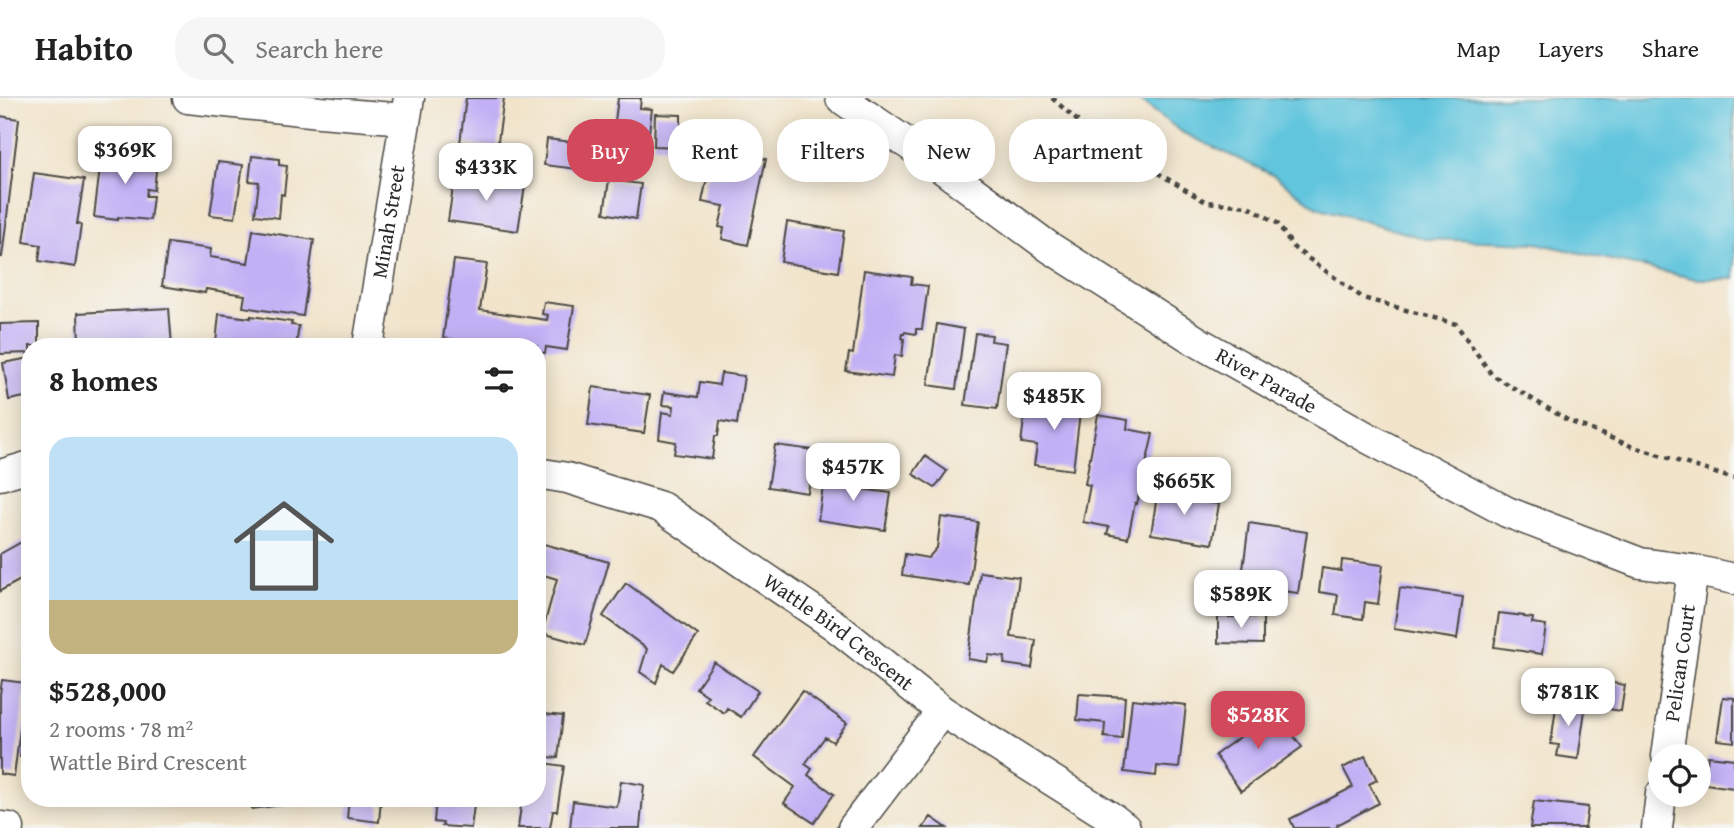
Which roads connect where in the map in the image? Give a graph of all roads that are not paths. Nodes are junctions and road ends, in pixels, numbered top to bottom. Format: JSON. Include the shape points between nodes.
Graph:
{"nodes":[{"id":1,"x":188,"y":98,"type":"edge"},
{"id":2,"x":841,"y":98,"type":"edge"},
{"id":3,"x":407,"y":108,"type":"edge"},
{"id":4,"x":369,"y":338,"type":"edge"},
{"id":5,"x":21,"y":469,"type":"edge"},
{"id":6,"x":546,"y":474,"type":"edge"},
{"id":7,"x":0,"y":475,"type":"edge"},
{"id":8,"x":1693,"y":570,"type":"junction"},
{"id":9,"x":1734,"y":579,"type":"edge"},
{"id":10,"x":942,"y":711,"type":"junction"},
{"id":11,"x":1669,"y":744,"type":"edge"},
{"id":12,"x":1659,"y":807,"type":"edge"},
{"id":13,"x":0,"y":827,"type":"edge"},
{"id":14,"x":9,"y":828,"type":"edge"},
{"id":15,"x":853,"y":828,"type":"edge"},
{"id":16,"x":1125,"y":828,"type":"edge"},
{"id":17,"x":1657,"y":828,"type":"edge"}],
"edges":[{"from":1,"to":3,"type":"street","via":[[320,113]]},
{"from":2,"to":8,"type":"street","name":"River Parade","via":[[1049,247],[1198,342],[1368,438],[1507,512],[1640,563]]},
{"from":3,"to":4,"type":"street","name":"Minah Street"},
{"from":5,"to":7,"type":"street"},
{"from":6,"to":10,"type":"street","name":"Wattle Bird Crescent","via":[[661,507],[834,625]]},
{"from":8,"to":9,"type":"street","name":"River Parade"},
{"from":8,"to":11,"type":"street","name":"Pelican Court"},
{"from":10,"to":15,"type":"street"},
{"from":10,"to":16,"type":"street","name":"Wattle Bird Crescent"},
{"from":12,"to":17,"type":"street"},
{"from":13,"to":14,"type":"street"}]}
